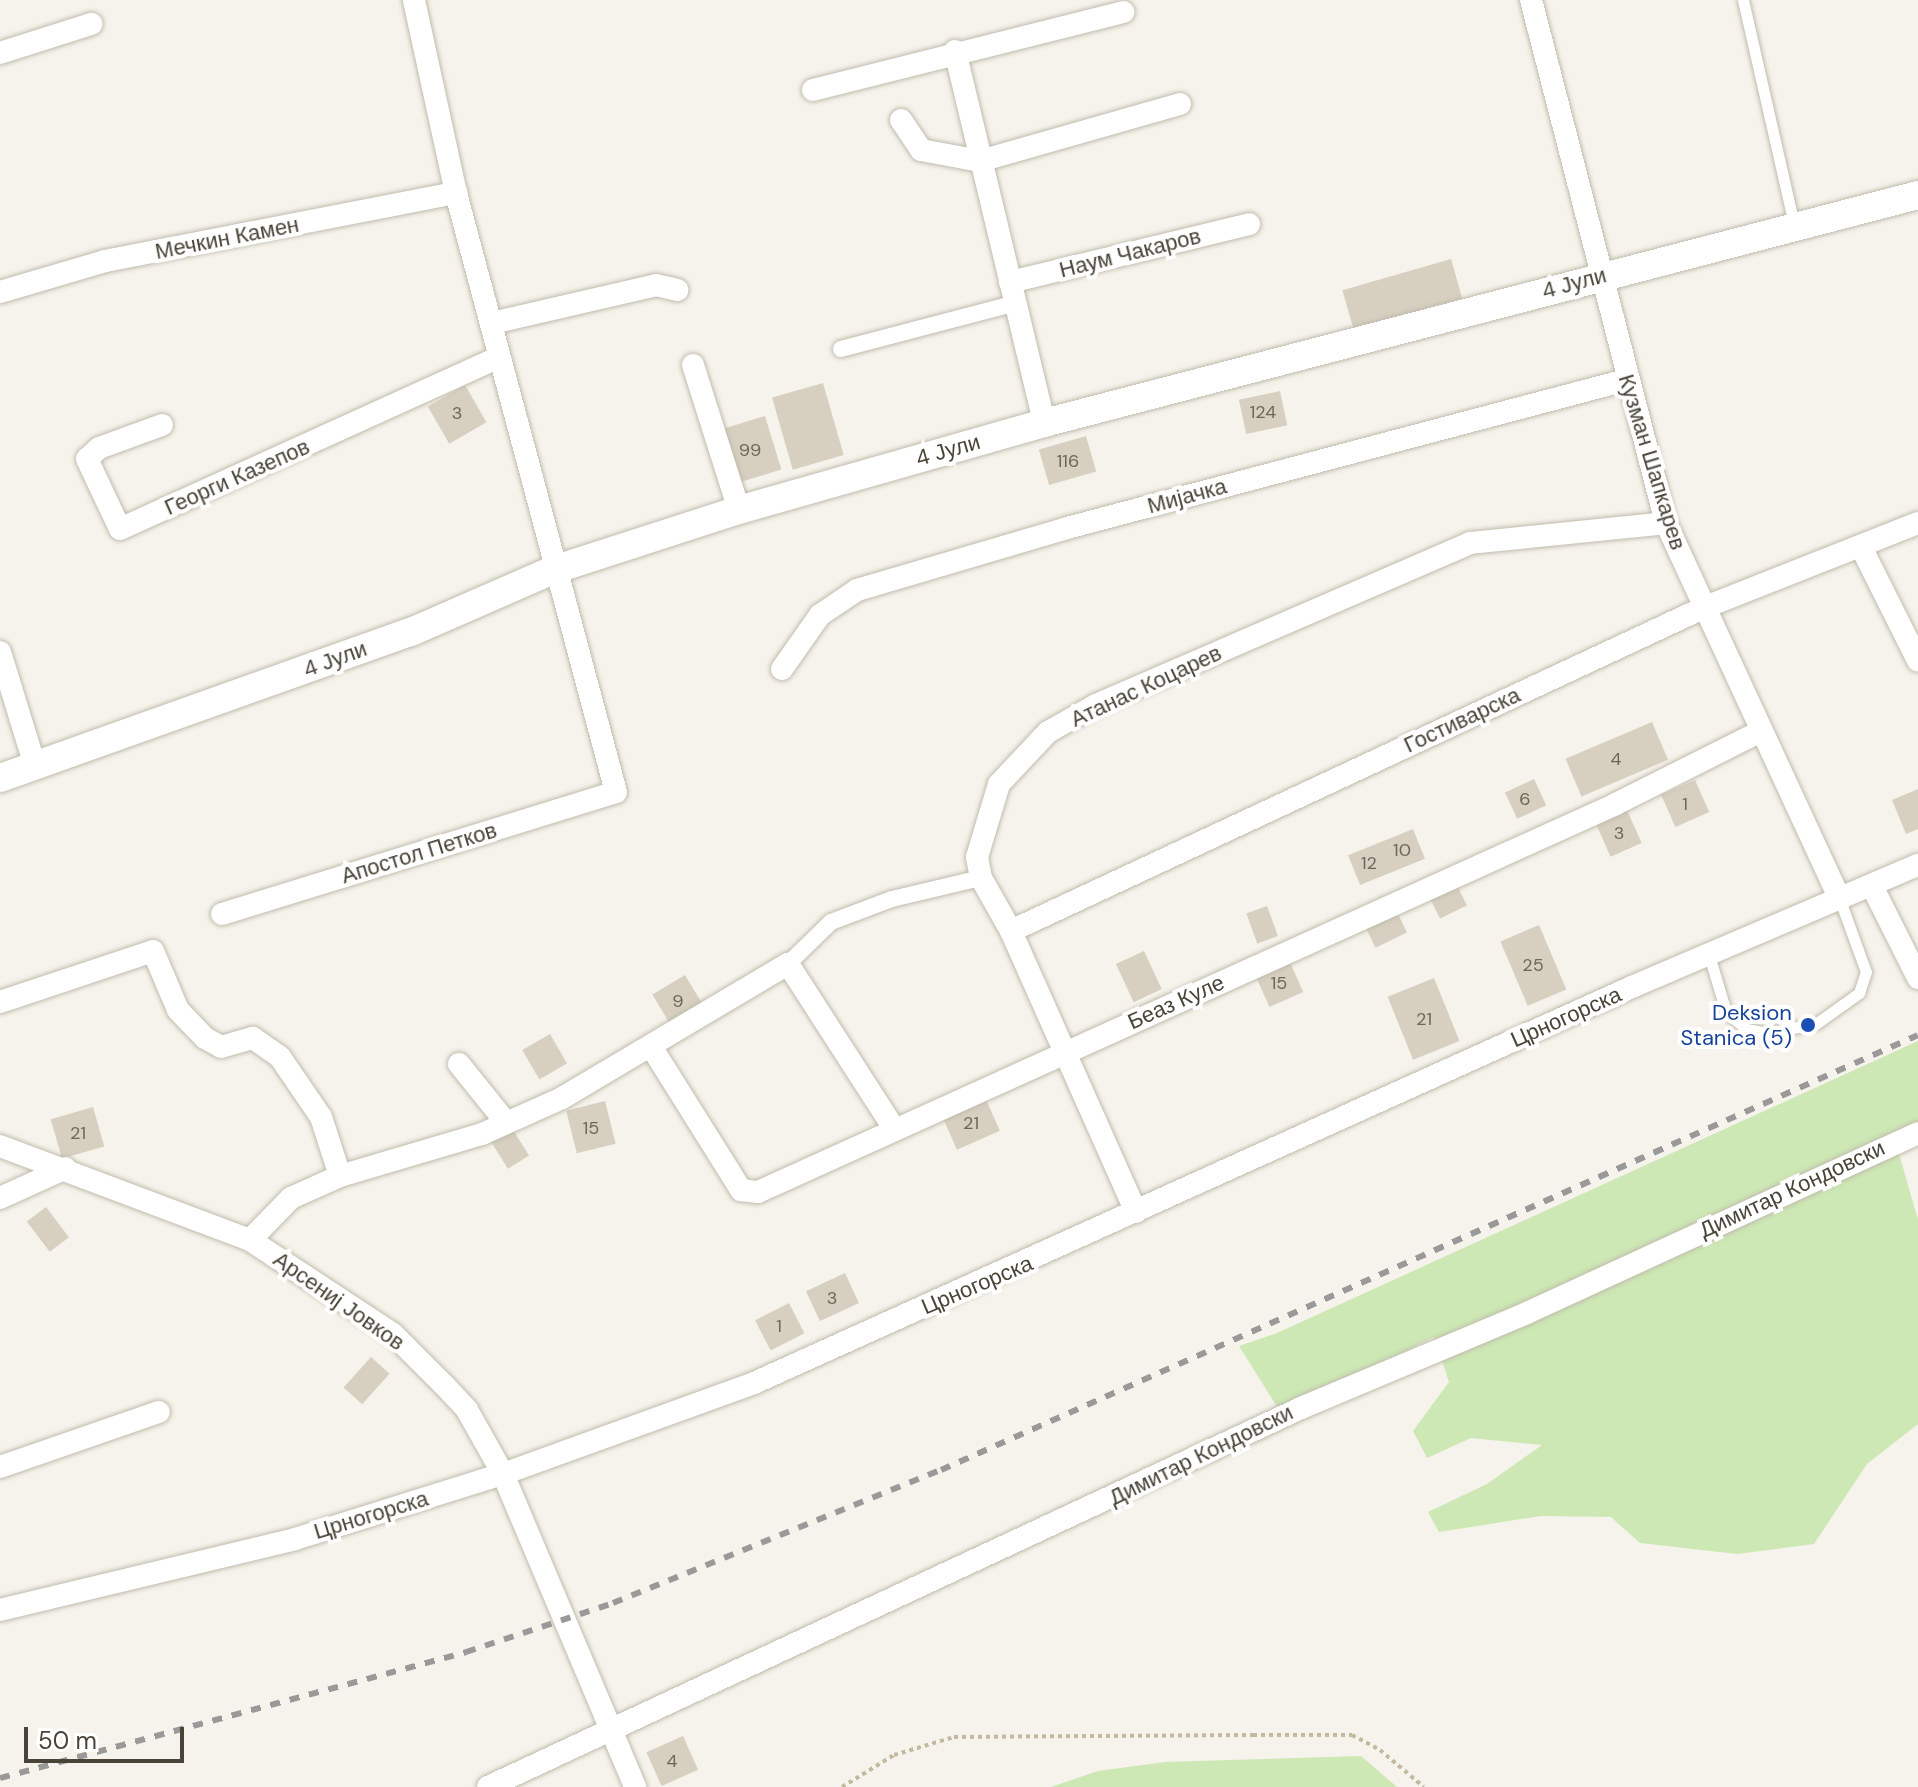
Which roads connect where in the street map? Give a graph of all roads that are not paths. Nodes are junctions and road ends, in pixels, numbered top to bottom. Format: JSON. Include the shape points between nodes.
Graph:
{"nodes":[{"id":1,"x":414,"y":0,"type":"edge"},
{"id":2,"x":1531,"y":0,"type":"edge"},
{"id":3,"x":1743,"y":0,"type":"edge"},
{"id":4,"x":1123,"y":12,"type":"dead end"},
{"id":5,"x":91,"y":24,"type":"dead end"},
{"id":6,"x":955,"y":51,"type":"junction"},
{"id":7,"x":0,"y":53,"type":"edge"},
{"id":8,"x":813,"y":90,"type":"dead end"},
{"id":9,"x":1180,"y":104,"type":"dead end"},
{"id":10,"x":901,"y":120,"type":"dead end"},
{"id":11,"x":980,"y":161,"type":"junction"},
{"id":12,"x":456,"y":193,"type":"junction"},
{"id":13,"x":1918,"y":195,"type":"edge"},
{"id":14,"x":1249,"y":224,"type":"dead end"},
{"id":15,"x":1794,"y":224,"type":"junction"},
{"id":16,"x":1605,"y":275,"type":"junction"},
{"id":17,"x":677,"y":290,"type":"dead end"},
{"id":18,"x":0,"y":292,"type":"edge"},
{"id":19,"x":1013,"y":292,"type":"junction"},
{"id":20,"x":492,"y":323,"type":"junction"},
{"id":21,"x":841,"y":349,"type":"dead end"},
{"id":22,"x":499,"y":357,"type":"junction"},
{"id":23,"x":693,"y":365,"type":"dead end"},
{"id":24,"x":1626,"y":380,"type":"junction"},
{"id":25,"x":1044,"y":423,"type":"junction"},
{"id":26,"x":162,"y":425,"type":"dead end"},
{"id":27,"x":739,"y":510,"type":"junction"},
{"id":28,"x":1666,"y":523,"type":"junction"},
{"id":29,"x":1918,"y":523,"type":"edge"},
{"id":30,"x":1861,"y":547,"type":"junction"},
{"id":31,"x":553,"y":570,"type":"junction"},
{"id":32,"x":1703,"y":608,"type":"junction"},
{"id":33,"x":0,"y":652,"type":"edge"},
{"id":34,"x":1918,"y":661,"type":"edge"},
{"id":35,"x":782,"y":669,"type":"dead end"},
{"id":36,"x":1761,"y":731,"type":"junction"},
{"id":37,"x":35,"y":766,"type":"junction"},
{"id":38,"x":0,"y":778,"type":"edge"},
{"id":39,"x":1918,"y":865,"type":"edge"},
{"id":40,"x":981,"y":878,"type":"junction"},
{"id":41,"x":1872,"y":886,"type":"junction"},
{"id":42,"x":1840,"y":900,"type":"junction"},
{"id":43,"x":222,"y":914,"type":"dead end"},
{"id":44,"x":1011,"y":931,"type":"junction"},
{"id":45,"x":1709,"y":955,"type":"junction"},
{"id":46,"x":788,"y":964,"type":"junction"},
{"id":47,"x":1918,"y":978,"type":"edge"},
{"id":48,"x":0,"y":1002,"type":"edge"},
{"id":49,"x":652,"y":1048,"type":"junction"},
{"id":50,"x":1063,"y":1053,"type":"junction"},
{"id":51,"x":459,"y":1064,"type":"dead end"},
{"id":52,"x":504,"y":1120,"type":"junction"},
{"id":53,"x":895,"y":1130,"type":"junction"},
{"id":54,"x":1918,"y":1133,"type":"edge"},
{"id":55,"x":0,"y":1146,"type":"edge"},
{"id":56,"x":66,"y":1168,"type":"junction"},
{"id":57,"x":340,"y":1176,"type":"junction"},
{"id":58,"x":0,"y":1198,"type":"edge"},
{"id":59,"x":1136,"y":1212,"type":"junction"},
{"id":60,"x":250,"y":1240,"type":"junction"},
{"id":61,"x":159,"y":1412,"type":"dead end"},
{"id":62,"x":0,"y":1467,"type":"edge"},
{"id":63,"x":503,"y":1474,"type":"junction"},
{"id":64,"x":0,"y":1610,"type":"edge"},
{"id":65,"x":611,"y":1728,"type":"junction"},
{"id":66,"x":488,"y":1787,"type":"edge"},
{"id":67,"x":635,"y":1787,"type":"edge"}],
"edges":[{"from":1,"to":12,"type":"street"},
{"from":2,"to":16,"type":"street","name":"Кузман Шапкарев"},
{"from":3,"to":15,"type":"lane"},
{"from":4,"to":6,"type":"street"},
{"from":5,"to":7,"type":"street"},
{"from":6,"to":8,"type":"street"},
{"from":6,"to":11,"type":"street"},
{"from":9,"to":11,"type":"street"},
{"from":10,"to":11,"type":"street","via":[[921,150]]},
{"from":11,"to":19,"type":"street"},
{"from":12,"to":18,"type":"street","name":"Мечкин Камен","via":[[105,261]]},
{"from":12,"to":20,"type":"street"},
{"from":13,"to":15,"type":"street","name":"4 Јули"},
{"from":14,"to":19,"type":"street","name":"Наум Чакаров"},
{"from":15,"to":16,"type":"street","name":"4 Јули"},
{"from":16,"to":24,"type":"street","name":"Кузман Шапкарев"},
{"from":16,"to":25,"type":"street","name":"4 Јули"},
{"from":17,"to":20,"type":"street","via":[[656,285]]},
{"from":19,"to":21,"type":"street","name":"Наум Чакаров"},
{"from":19,"to":25,"type":"street"},
{"from":20,"to":22,"type":"street"},
{"from":22,"to":26,"type":"street","name":"Георги Казепов","via":[[120,529],[87,459],[99,448]]},
{"from":22,"to":31,"type":"street"},
{"from":23,"to":27,"type":"street"},
{"from":24,"to":28,"type":"street","name":"Кузман Шапкарев"},
{"from":24,"to":35,"type":"street","name":"Мијачка","via":[[1067,528],[857,590],[820,615]]},
{"from":25,"to":27,"type":"street","name":"4 Јули"},
{"from":27,"to":31,"type":"street","name":"4 Јули"},
{"from":28,"to":32,"type":"street","name":"Кузман Шапкарев"},
{"from":28,"to":40,"type":"street","name":"Атанас Коцарев","via":[[1470,543],[1096,705],[1048,732],[999,784],[977,857]]},
{"from":29,"to":30,"type":"street","name":"Гостиварска"},
{"from":30,"to":32,"type":"street","name":"Гостиварска"},
{"from":30,"to":34,"type":"street"},
{"from":31,"to":37,"type":"street","name":"4 Јули","via":[[411,632]]},
{"from":31,"to":43,"type":"street","name":"Апостол Петков","via":[[616,792]]},
{"from":32,"to":36,"type":"street","name":"Кузман Шапкарев"},
{"from":32,"to":44,"type":"street","name":"Гостиварска"},
{"from":33,"to":37,"type":"street"},
{"from":36,"to":42,"type":"street","name":"Кузман Шапкарев"},
{"from":36,"to":50,"type":"street","name":"Беаз Куле","via":[[1616,804]]},
{"from":37,"to":38,"type":"street","name":"4 Јули"},
{"from":39,"to":41,"type":"street","name":"Црногорска"},
{"from":40,"to":44,"type":"street"},
{"from":40,"to":46,"type":"street","via":[[892,899],[831,922]]},
{"from":41,"to":42,"type":"street","name":"Црногорска"},
{"from":41,"to":47,"type":"street"},
{"from":42,"to":45,"type":"street","name":"Црногорска"},
{"from":42,"to":45,"type":"lane","via":[[1866,972],[1859,993],[1817,1023],[1768,1033],[1746,1029],[1726,1012]]},
{"from":44,"to":50,"type":"street"},
{"from":45,"to":59,"type":"street","name":"Црногорска"},
{"from":46,"to":49,"type":"street"},
{"from":46,"to":53,"type":"street"},
{"from":48,"to":57,"type":"street","via":[[153,951],[178,1010],[205,1038],[221,1047],[253,1038],[280,1057],[321,1117]]},
{"from":49,"to":52,"type":"street","via":[[562,1098]]},
{"from":49,"to":53,"type":"street","name":"Беаз Куле","via":[[741,1190],[749,1193]]},
{"from":50,"to":53,"type":"street","name":"Беаз Куле"},
{"from":50,"to":59,"type":"street"},
{"from":51,"to":52,"type":"street"},
{"from":52,"to":57,"type":"street","via":[[453,1145]]},
{"from":54,"to":65,"type":"street","name":"Димитар Кондовски","via":[[1527,1313],[1301,1408],[825,1634]]},
{"from":55,"to":56,"type":"street","name":"Арсениј Јовков"},
{"from":56,"to":58,"type":"street"},
{"from":56,"to":60,"type":"street","name":"Арсениј Јовков"},
{"from":57,"to":60,"type":"street","via":[[291,1198]]},
{"from":59,"to":63,"type":"street","name":"Црногорска","via":[[754,1383]]},
{"from":60,"to":63,"type":"street","name":"Арсениј Јовков","via":[[393,1334],[467,1410]]},
{"from":61,"to":62,"type":"street"},
{"from":63,"to":64,"type":"street","name":"Црногорска","via":[[295,1539]]},
{"from":63,"to":65,"type":"street","name":"Арсениј Јовков"},
{"from":65,"to":66,"type":"street","name":"Димитар Кондовски"},
{"from":65,"to":67,"type":"street","name":"Арсениј Јовков"}]}
